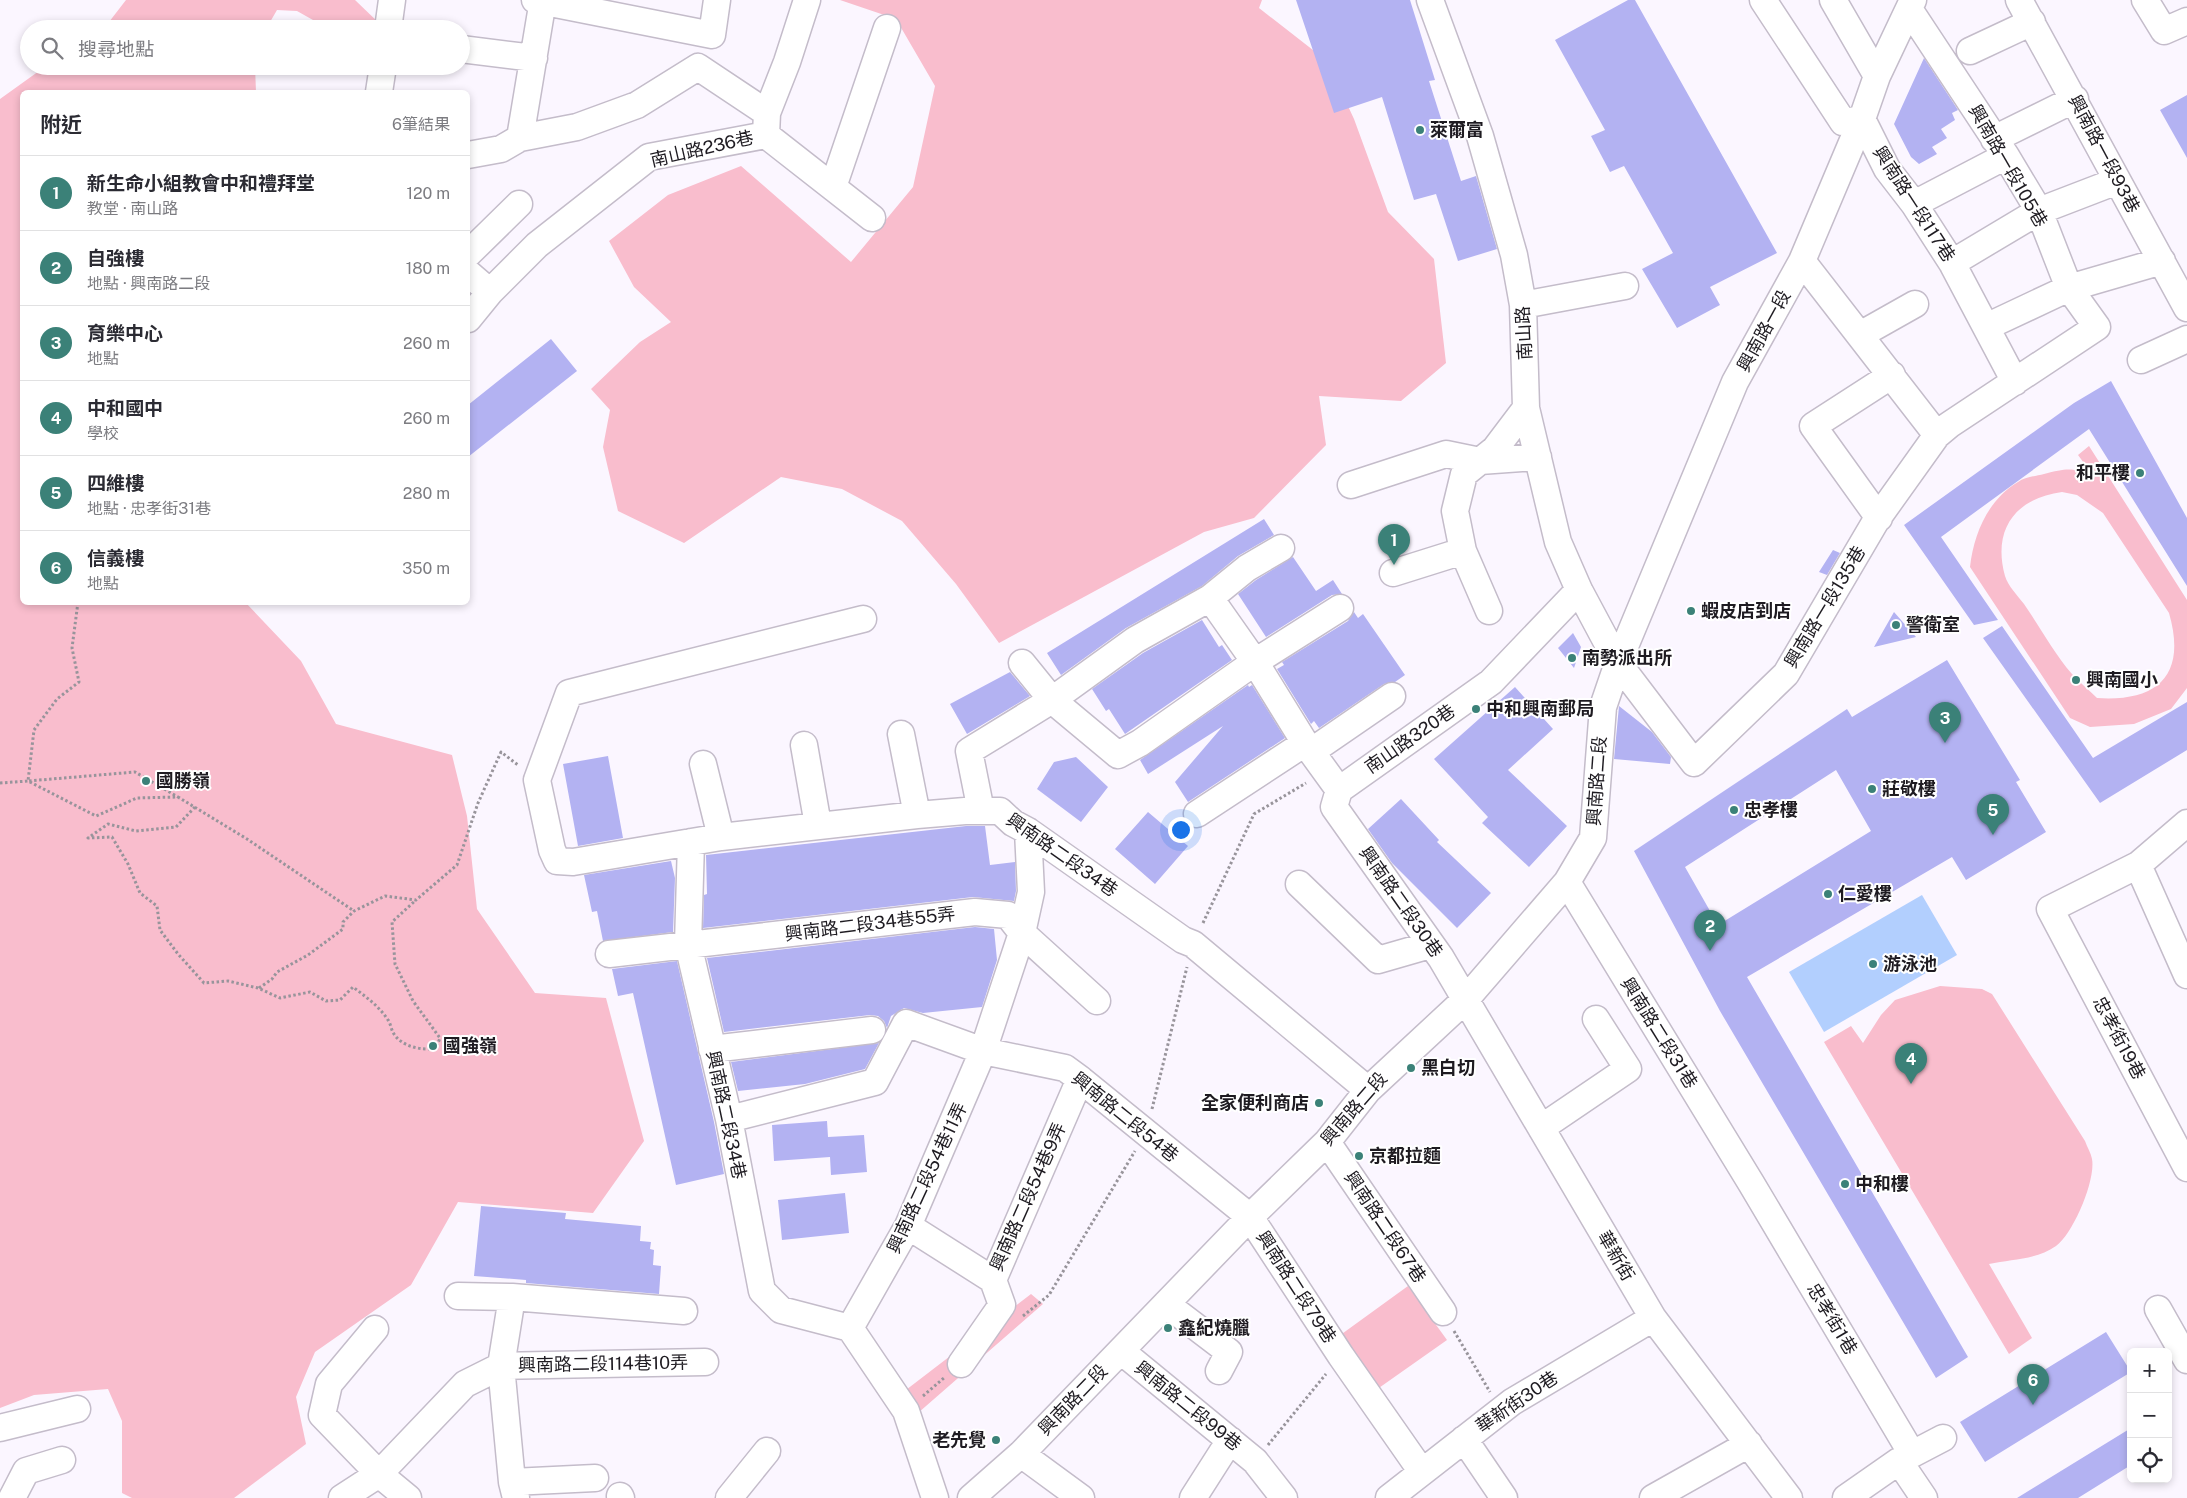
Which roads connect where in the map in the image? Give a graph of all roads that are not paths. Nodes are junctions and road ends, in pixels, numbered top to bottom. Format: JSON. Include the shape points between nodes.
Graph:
{"nodes":[{"id":1,"x":392,"y":0,"type":"edge"},
{"id":2,"x":540,"y":0,"type":"edge"},
{"id":3,"x":716,"y":0,"type":"edge"},
{"id":4,"x":807,"y":0,"type":"edge"},
{"id":5,"x":1430,"y":0,"type":"edge"},
{"id":6,"x":1763,"y":0,"type":"edge"},
{"id":7,"x":1833,"y":0,"type":"edge"},
{"id":8,"x":2144,"y":0,"type":"edge"},
{"id":9,"x":1911,"y":4,"type":"edge"},
{"id":10,"x":2025,"y":11,"type":"edge"},
{"id":11,"x":389,"y":20,"type":"edge"},
{"id":12,"x":2176,"y":26,"type":"edge"},
{"id":13,"x":886,"y":28,"type":"dead end"},
{"id":14,"x":470,"y":49,"type":"edge"},
{"id":15,"x":1970,"y":51,"type":"dead end"},
{"id":16,"x":534,"y":58,"type":"junction"},
{"id":17,"x":382,"y":75,"type":"edge"},
{"id":18,"x":1877,"y":76,"type":"junction"},
{"id":19,"x":379,"y":90,"type":"edge"},
{"id":20,"x":2075,"y":100,"type":"junction"},
{"id":21,"x":1862,"y":120,"type":"junction"},
{"id":22,"x":766,"y":124,"type":"junction"},
{"id":23,"x":520,"y":138,"type":"junction"},
{"id":24,"x":2000,"y":147,"type":"junction"},
{"id":25,"x":470,"y":154,"type":"edge"},
{"id":26,"x":2118,"y":181,"type":"junction"},
{"id":27,"x":833,"y":187,"type":"junction"},
{"id":28,"x":520,"y":204,"type":"dead end"},
{"id":29,"x":1914,"y":204,"type":"junction"},
{"id":30,"x":2039,"y":211,"type":"junction"},
{"id":31,"x":872,"y":218,"type":"dead end"},
{"id":32,"x":470,"y":252,"type":"edge"},
{"id":33,"x":1802,"y":261,"type":"junction"},
{"id":34,"x":2162,"y":261,"type":"junction"},
{"id":35,"x":1952,"y":263,"type":"junction"},
{"id":36,"x":470,"y":275,"type":"edge"},
{"id":37,"x":1625,"y":286,"type":"dead end"},
{"id":38,"x":2069,"y":288,"type":"junction"},
{"id":39,"x":490,"y":292,"type":"junction"},
{"id":40,"x":1915,"y":304,"type":"dead end"},
{"id":41,"x":1523,"y":305,"type":"junction"},
{"id":42,"x":2187,"y":308,"type":"edge"},
{"id":43,"x":470,"y":317,"type":"edge"},
{"id":44,"x":1986,"y":327,"type":"junction"},
{"id":45,"x":2097,"y":327,"type":"joint"},
{"id":46,"x":1860,"y":335,"type":"junction"},
{"id":47,"x":2187,"y":339,"type":"edge"},
{"id":48,"x":2141,"y":360,"type":"dead end"},
{"id":49,"x":1892,"y":376,"type":"junction"},
{"id":50,"x":2015,"y":382,"type":"junction"},
{"id":51,"x":1526,"y":408,"type":"junction"},
{"id":52,"x":1937,"y":435,"type":"junction"},
{"id":53,"x":1538,"y":457,"type":"junction"},
{"id":54,"x":1480,"y":461,"type":"junction"},
{"id":55,"x":1352,"y":485,"type":"dead end"},
{"id":56,"x":1879,"y":518,"type":"junction"},
{"id":57,"x":1281,"y":548,"type":"dead end"},
{"id":58,"x":1463,"y":550,"type":"junction"},
{"id":59,"x":1393,"y":573,"type":"dead end"},
{"id":60,"x":1579,"y":590,"type":"junction"},
{"id":61,"x":1210,"y":598,"type":"junction"},
{"id":62,"x":1340,"y":608,"type":"dead end"},
{"id":63,"x":1490,"y":611,"type":"dead end"},
{"id":64,"x":863,"y":619,"type":"dead end"},
{"id":65,"x":1255,"y":662,"type":"junction"},
{"id":66,"x":1022,"y":663,"type":"dead end"},
{"id":67,"x":1618,"y":663,"type":"junction"},
{"id":68,"x":1392,"y":696,"type":"dead end"},
{"id":69,"x":1052,"y":700,"type":"junction"},
{"id":70,"x":902,"y":734,"type":"dead end"},
{"id":71,"x":804,"y":745,"type":"dead end"},
{"id":72,"x":1309,"y":747,"type":"junction"},
{"id":73,"x":1694,"y":763,"type":"joint"},
{"id":74,"x":703,"y":764,"type":"dead end"},
{"id":75,"x":1336,"y":798,"type":"junction"},
{"id":76,"x":981,"y":811,"type":"junction"},
{"id":77,"x":1197,"y":814,"type":"dead end"},
{"id":78,"x":917,"y":815,"type":"junction"},
{"id":79,"x":2187,"y":823,"type":"edge"},
{"id":80,"x":818,"y":825,"type":"junction"},
{"id":81,"x":1028,"y":831,"type":"junction"},
{"id":82,"x":721,"y":837,"type":"junction"},
{"id":83,"x":691,"y":842,"type":"junction"},
{"id":84,"x":2138,"y":865,"type":"junction"},
{"id":85,"x":1567,"y":882,"type":"junction"},
{"id":86,"x":1299,"y":884,"type":"dead end"},
{"id":87,"x":1022,"y":933,"type":"junction"},
{"id":88,"x":688,"y":944,"type":"junction"},
{"id":89,"x":1430,"y":944,"type":"junction"},
{"id":90,"x":609,"y":954,"type":"dead end"},
{"id":91,"x":2187,"y":975,"type":"edge"},
{"id":92,"x":1466,"y":999,"type":"junction"},
{"id":93,"x":1096,"y":1001,"type":"dead end"},
{"id":94,"x":1596,"y":1019,"type":"dead end"},
{"id":95,"x":872,"y":1030,"type":"dead end"},
{"id":96,"x":712,"y":1049,"type":"junction"},
{"id":97,"x":984,"y":1051,"type":"junction"},
{"id":98,"x":1080,"y":1079,"type":"junction"},
{"id":99,"x":1368,"y":1090,"type":"junction"},
{"id":100,"x":729,"y":1119,"type":"junction"},
{"id":101,"x":1541,"y":1128,"type":"junction"},
{"id":102,"x":1327,"y":1142,"type":"junction"},
{"id":103,"x":2187,"y":1168,"type":"edge"},
{"id":104,"x":1751,"y":1183,"type":"joint"},
{"id":105,"x":1250,"y":1217,"type":"junction"},
{"id":106,"x":908,"y":1226,"type":"junction"},
{"id":107,"x":992,"y":1280,"type":"junction"},
{"id":108,"x":458,"y":1296,"type":"dead end"},
{"id":109,"x":512,"y":1296,"type":"junction"},
{"id":110,"x":1166,"y":1304,"type":"junction"},
{"id":111,"x":2158,"y":1310,"type":"dead end"},
{"id":112,"x":684,"y":1311,"type":"dead end"},
{"id":113,"x":1443,"y":1312,"type":"road end"},
{"id":114,"x":1653,"y":1318,"type":"junction"},
{"id":115,"x":850,"y":1328,"type":"junction"},
{"id":116,"x":375,"y":1329,"type":"dead end"},
{"id":117,"x":1121,"y":1350,"type":"junction"},
{"id":118,"x":2187,"y":1360,"type":"edge"},
{"id":119,"x":705,"y":1362,"type":"dead end"},
{"id":120,"x":961,"y":1364,"type":"road end"},
{"id":121,"x":501,"y":1366,"type":"junction"},
{"id":122,"x":1219,"y":1371,"type":"dead end"},
{"id":123,"x":77,"y":1409,"type":"dead end"},
{"id":124,"x":0,"y":1428,"type":"edge"},
{"id":125,"x":1943,"y":1438,"type":"dead end"},
{"id":126,"x":1464,"y":1439,"type":"junction"},
{"id":127,"x":1230,"y":1440,"type":"junction"},
{"id":128,"x":1749,"y":1444,"type":"junction"},
{"id":129,"x":767,"y":1451,"type":"dead end"},
{"id":130,"x":1021,"y":1454,"type":"junction"},
{"id":131,"x":1906,"y":1458,"type":"junction"},
{"id":132,"x":62,"y":1460,"type":"dead end"},
{"id":133,"x":1422,"y":1472,"type":"junction"},
{"id":134,"x":379,"y":1474,"type":"junction"},
{"id":135,"x":595,"y":1478,"type":"dead end"},
{"id":136,"x":514,"y":1490,"type":"edge"},
{"id":137,"x":1659,"y":1496,"type":"edge"},
{"id":138,"x":406,"y":1497,"type":"edge"},
{"id":139,"x":975,"y":1497,"type":"edge"},
{"id":140,"x":12,"y":1498,"type":"edge"},
{"id":141,"x":342,"y":1498,"type":"edge"},
{"id":142,"x":729,"y":1498,"type":"edge"},
{"id":143,"x":935,"y":1498,"type":"edge"},
{"id":144,"x":1081,"y":1498,"type":"edge"},
{"id":145,"x":1193,"y":1498,"type":"edge"},
{"id":146,"x":1284,"y":1498,"type":"edge"},
{"id":147,"x":1389,"y":1498,"type":"edge"},
{"id":148,"x":1504,"y":1498,"type":"edge"},
{"id":149,"x":1789,"y":1498,"type":"edge"},
{"id":150,"x":1846,"y":1498,"type":"edge"},
{"id":151,"x":1924,"y":1498,"type":"edge"}],
"edges":[{"from":1,"to":11,"type":"street"},
{"from":2,"to":3,"type":"street","via":[[712,35]]},
{"from":2,"to":16,"type":"street"},
{"from":4,"to":22,"type":"street","name":"南山路236巷"},
{"from":5,"to":41,"type":"street","name":"南山路","via":[[1480,136],[1514,256]]},
{"from":6,"to":21,"type":"street","via":[[1843,122]]},
{"from":7,"to":18,"type":"street"},
{"from":8,"to":12,"type":"street"},
{"from":9,"to":18,"type":"street","name":"興南路一段"},
{"from":9,"to":24,"type":"street","name":"興南路一段105巷"},
{"from":10,"to":15,"type":"street"},
{"from":10,"to":20,"type":"street","name":"興南路一段93巷"},
{"from":13,"to":27,"type":"street"},
{"from":14,"to":16,"type":"street"},
{"from":16,"to":23,"type":"street"},
{"from":17,"to":19,"type":"street"},
{"from":18,"to":21,"type":"street","name":"興南路一段"},
{"from":20,"to":24,"type":"street"},
{"from":20,"to":26,"type":"street","name":"興南路一段93巷"},
{"from":21,"to":29,"type":"street","name":"興南路一段117巷","via":[[1887,169]]},
{"from":21,"to":33,"type":"street","name":"興南路一段"},
{"from":22,"to":23,"type":"street","via":[[698,67],[637,105],[577,127]]},
{"from":22,"to":27,"type":"street"},
{"from":22,"to":39,"type":"street","name":"南山路236巷","via":[[649,157],[537,245]]},
{"from":23,"to":25,"type":"street","via":[[501,149]]},
{"from":24,"to":29,"type":"street"},
{"from":24,"to":30,"type":"street","name":"興南路一段105巷"},
{"from":26,"to":30,"type":"street"},
{"from":26,"to":34,"type":"street","name":"興南路一段93巷"},
{"from":27,"to":31,"type":"street"},
{"from":28,"to":32,"type":"street"},
{"from":29,"to":35,"type":"street","name":"興南路一段117巷"},
{"from":30,"to":35,"type":"street"},
{"from":30,"to":38,"type":"street","name":"興南路一段105巷"},
{"from":33,"to":46,"type":"street"},
{"from":33,"to":67,"type":"street","name":"興南路一段","via":[[1735,382]]},
{"from":34,"to":38,"type":"street"},
{"from":34,"to":42,"type":"street","name":"興南路一段93巷"},
{"from":35,"to":44,"type":"street","name":"興南路一段117巷"},
{"from":36,"to":39,"type":"street"},
{"from":37,"to":41,"type":"street"},
{"from":38,"to":44,"type":"street"},
{"from":38,"to":45,"type":"street","name":"興南路一段105巷"},
{"from":39,"to":43,"type":"street","name":"南山路236巷"},
{"from":40,"to":46,"type":"street"},
{"from":41,"to":51,"type":"street","name":"南山路"},
{"from":44,"to":50,"type":"street","name":"興南路一段117巷"},
{"from":45,"to":50,"type":"street","name":"興南路一段135巷"},
{"from":46,"to":49,"type":"street"},
{"from":47,"to":48,"type":"street"},
{"from":49,"to":52,"type":"street"},
{"from":49,"to":56,"type":"street","via":[[1813,426]]},
{"from":50,"to":52,"type":"street","name":"興南路一段135巷"},
{"from":51,"to":53,"type":"street","name":"南山路"},
{"from":51,"to":54,"type":"street","via":[[1494,449]]},
{"from":52,"to":56,"type":"street","name":"興南路一段135巷"},
{"from":53,"to":54,"type":"street"},
{"from":53,"to":60,"type":"street","name":"南山路","via":[[1558,542]]},
{"from":54,"to":55,"type":"street","via":[[1446,454]]},
{"from":54,"to":58,"type":"street","via":[[1464,474],[1455,511]]},
{"from":56,"to":73,"type":"street","name":"興南路一段135巷","via":[[1786,674]]},
{"from":57,"to":61,"type":"street","via":[[1247,568]]},
{"from":58,"to":59,"type":"street"},
{"from":58,"to":63,"type":"street"},
{"from":60,"to":67,"type":"street","name":"南山路"},
{"from":60,"to":75,"type":"street","name":"南山路320巷","via":[[1491,682]]},
{"from":61,"to":65,"type":"street","name":"興南路二段30巷"},
{"from":61,"to":69,"type":"street","via":[[1134,640]]},
{"from":62,"to":65,"type":"street"},
{"from":64,"to":83,"type":"street","name":"興南路二段34巷","via":[[569,693],[530,774],[557,861],[573,862]]},
{"from":65,"to":69,"type":"street","via":[[1118,755]]},
{"from":65,"to":72,"type":"street","name":"興南路二段30巷"},
{"from":66,"to":69,"type":"street"},
{"from":67,"to":73,"type":"street","name":"南山路"},
{"from":67,"to":85,"type":"street","name":"興南路二段","via":[[1603,707],[1593,838]]},
{"from":68,"to":72,"type":"street"},
{"from":69,"to":76,"type":"street","via":[[969,751]]},
{"from":70,"to":78,"type":"street"},
{"from":71,"to":80,"type":"street"},
{"from":72,"to":75,"type":"street","name":"興南路二段30巷"},
{"from":72,"to":77,"type":"street"},
{"from":74,"to":82,"type":"street"},
{"from":75,"to":89,"type":"street","name":"興南路二段30巷"},
{"from":76,"to":78,"type":"street","name":"興南路二段34巷"},
{"from":76,"to":81,"type":"street","name":"興南路二段34巷","via":[[1000,811]]},
{"from":78,"to":80,"type":"street","name":"興南路二段34巷"},
{"from":79,"to":84,"type":"street"},
{"from":80,"to":82,"type":"street","name":"興南路二段34巷"},
{"from":81,"to":87,"type":"street","name":"興南路二段54巷11弄","via":[[1031,892]]},
{"from":81,"to":99,"type":"street","name":"興南路二段34巷","via":[[1193,944]]},
{"from":82,"to":83,"type":"street","name":"興南路二段34巷"},
{"from":83,"to":88,"type":"street","name":"興南路二段34巷"},
{"from":84,"to":91,"type":"street"},
{"from":84,"to":103,"type":"street","name":"忠孝街19巷","via":[[2050,909]]},
{"from":85,"to":92,"type":"street","name":"興南路二段"},
{"from":85,"to":104,"type":"street","name":"興南路二段31巷"},
{"from":86,"to":89,"type":"street","via":[[1378,960]]},
{"from":87,"to":88,"type":"street","name":"興南路二段34巷55弄","via":[[1008,915],[975,912]]},
{"from":87,"to":93,"type":"street","name":"興南路二段34巷55弄"},
{"from":87,"to":97,"type":"street","name":"興南路二段54巷11弄"},
{"from":88,"to":90,"type":"street","name":"興南路二段34巷55弄"},
{"from":88,"to":96,"type":"street","name":"興南路二段34巷"},
{"from":89,"to":92,"type":"street","name":"興南路二段30巷"},
{"from":92,"to":99,"type":"street","name":"興南路二段"},
{"from":92,"to":101,"type":"street","name":"華新街"},
{"from":94,"to":101,"type":"street","via":[[1628,1069]]},
{"from":95,"to":96,"type":"street"},
{"from":96,"to":100,"type":"street","name":"興南路二段34巷"},
{"from":97,"to":98,"type":"street","name":"興南路二段54巷","via":[[1064,1068]]},
{"from":97,"to":100,"type":"street","name":"興南路二段54巷","via":[[906,1023],[875,1082]]},
{"from":97,"to":106,"type":"street","name":"興南路二段54巷11弄"},
{"from":98,"to":105,"type":"street","name":"興南路二段54巷"},
{"from":98,"to":107,"type":"street","name":"興南路二段54巷9弄"},
{"from":99,"to":102,"type":"street","name":"興南路二段"},
{"from":100,"to":115,"type":"street","name":"興南路二段34巷","via":[[762,1291],[782,1310]]},
{"from":101,"to":114,"type":"street","name":"華新街"},
{"from":102,"to":105,"type":"street","name":"興南路二段"},
{"from":102,"to":113,"type":"street","name":"興南路二段67巷"},
{"from":104,"to":131,"type":"street","name":"忠孝街1巷"},
{"from":105,"to":110,"type":"street","name":"興南路二段"},
{"from":105,"to":133,"type":"street","name":"興南路二段79巷"},
{"from":106,"to":107,"type":"street"},
{"from":106,"to":115,"type":"street","name":"興南路二段54巷11弄"},
{"from":107,"to":120,"type":"street","name":"興南路二段54巷9弄","via":[[1002,1305]]},
{"from":108,"to":109,"type":"street"},
{"from":109,"to":112,"type":"street"},
{"from":109,"to":121,"type":"street","name":"興南路二段114巷10弄"},
{"from":110,"to":117,"type":"street","name":"興南路二段"},
{"from":110,"to":122,"type":"street","via":[[1229,1352]]},
{"from":111,"to":118,"type":"street"},
{"from":114,"to":126,"type":"street","name":"華新街30巷","via":[[1503,1408]]},
{"from":114,"to":128,"type":"street","name":"華新街"},
{"from":115,"to":143,"type":"street","via":[[906,1411]]},
{"from":116,"to":134,"type":"street","via":[[329,1384],[322,1415]]},
{"from":117,"to":127,"type":"street","name":"興南路二段99巷"},
{"from":117,"to":130,"type":"street","name":"興南路二段"},
{"from":119,"to":121,"type":"street","name":"興南路二段114巷10弄"},
{"from":121,"to":134,"type":"street","via":[[465,1384]]},
{"from":121,"to":136,"type":"street","name":"興南路二段114巷10弄"},
{"from":123,"to":124,"type":"street"},
{"from":125,"to":131,"type":"street"},
{"from":126,"to":133,"type":"street","name":"華新街30巷"},
{"from":126,"to":148,"type":"street"},
{"from":127,"to":145,"type":"street"},
{"from":127,"to":146,"type":"street","name":"興南路二段99巷","via":[[1255,1461]]},
{"from":128,"to":137,"type":"street"},
{"from":128,"to":149,"type":"street","name":"華新街"},
{"from":129,"to":142,"type":"street"},
{"from":130,"to":139,"type":"street","name":"興南路二段"},
{"from":130,"to":144,"type":"street"},
{"from":131,"to":150,"type":"street"},
{"from":131,"to":151,"type":"street","name":"忠孝街1巷"},
{"from":132,"to":140,"type":"street","via":[[26,1471]]},
{"from":133,"to":147,"type":"street","name":"華新街30巷"},
{"from":134,"to":138,"type":"street"},
{"from":134,"to":141,"type":"street"},
{"from":135,"to":136,"type":"street"}]}
